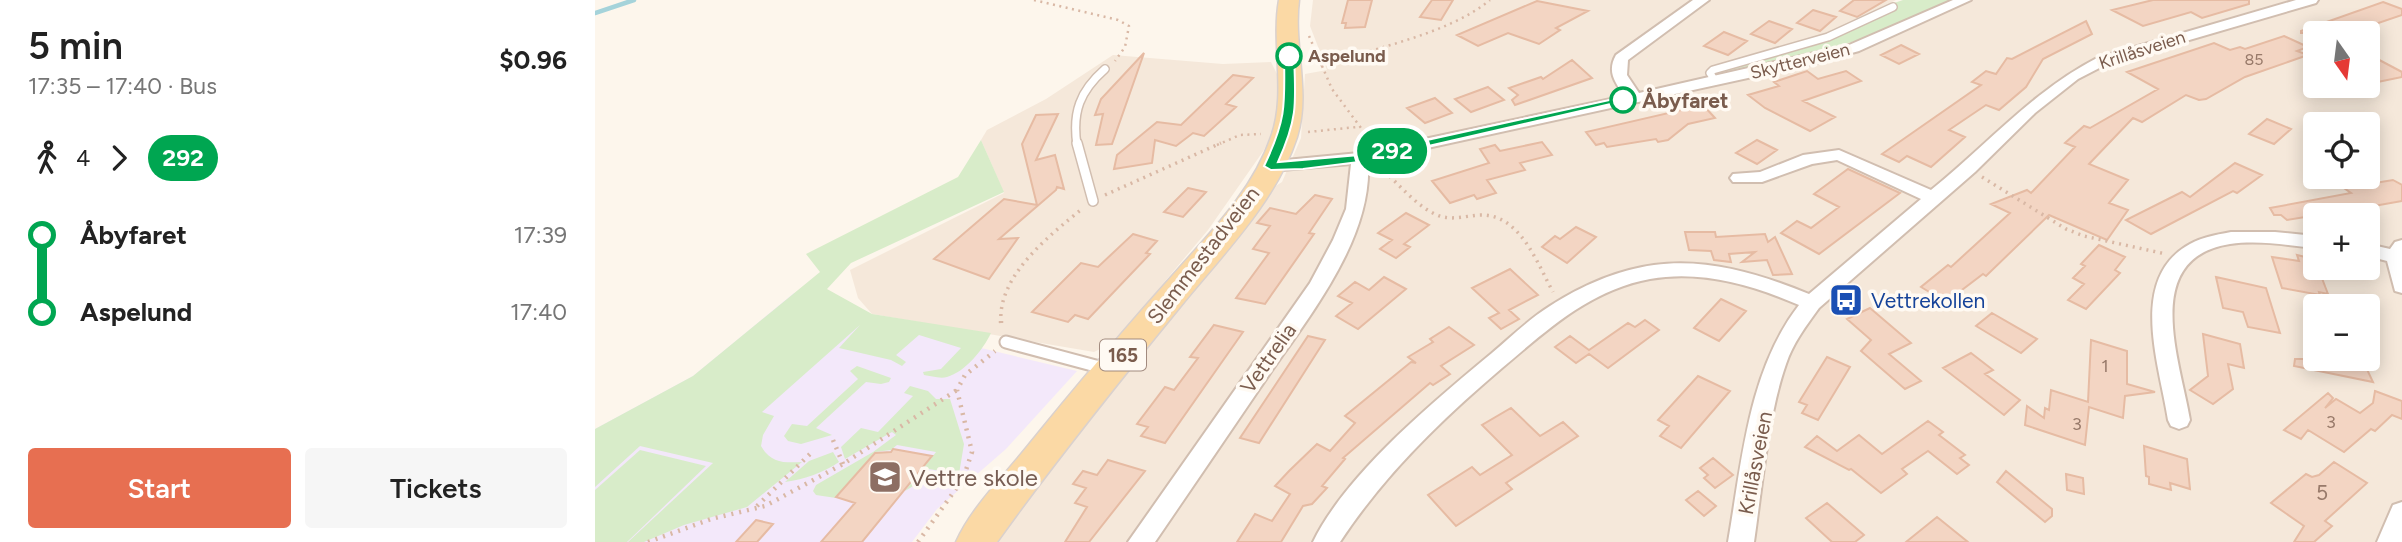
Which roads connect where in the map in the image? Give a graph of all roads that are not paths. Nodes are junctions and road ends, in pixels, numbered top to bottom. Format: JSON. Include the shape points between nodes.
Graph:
{"nodes":[{"id":1,"x":1289,"y":0,"type":"edge"},
{"id":2,"x":1702,"y":0,"type":"edge"},
{"id":3,"x":1964,"y":0,"type":"edge"},
{"id":4,"x":2311,"y":0,"type":"edge"},
{"id":5,"x":1893,"y":7,"type":"dead end"},
{"id":6,"x":1105,"y":69,"type":"road end"},
{"id":7,"x":1714,"y":81,"type":"junction"},
{"id":8,"x":1635,"y":97,"type":"junction"},
{"id":9,"x":1274,"y":159,"type":"junction"},
{"id":10,"x":1350,"y":160,"type":"junction"},
{"id":11,"x":1739,"y":178,"type":"dead end"},
{"id":12,"x":1932,"y":197,"type":"junction"},
{"id":13,"x":1093,"y":201,"type":"road end"},
{"id":14,"x":2303,"y":241,"type":"edge"},
{"id":15,"x":2380,"y":251,"type":"edge"},
{"id":16,"x":2400,"y":253,"type":"edge"},
{"id":17,"x":2402,"y":286,"type":"edge"},
{"id":18,"x":1812,"y":303,"type":"junction"},
{"id":19,"x":1006,"y":342,"type":"road end"},
{"id":20,"x":1111,"y":370,"type":"junction"},
{"id":21,"x":2179,"y":420,"type":"dead end"},
{"id":22,"x":2402,"y":512,"type":"edge"},
{"id":23,"x":975,"y":542,"type":"edge"},
{"id":24,"x":1141,"y":542,"type":"edge"},
{"id":25,"x":1326,"y":542,"type":"edge"},
{"id":26,"x":1741,"y":542,"type":"edge"},
{"id":27,"x":2390,"y":542,"type":"edge"}],
"edges":[{"from":1,"to":9,"type":"main road","name":"Slemmestadveien","number":"165","via":[[1286,33],[1291,109]]},
{"from":2,"to":8,"type":"street","via":[[1621,58],[1619,75]]},
{"from":3,"to":7,"type":"street","name":"Skytterveien","via":[[1854,48]]},
{"from":4,"to":12,"type":"street","name":"Krillåsveien","via":[[2084,69],[2029,110]]},
{"from":5,"to":7,"type":"lane","via":[[1823,40],[1713,70]]},
{"from":6,"to":13,"type":"lane","via":[[1084,90],[1073,128]]},
{"from":7,"to":8,"type":"street","name":"Skytterveien"},
{"from":8,"to":10,"type":"street","name":"Skytterveien"},
{"from":9,"to":10,"type":"street","name":"Skytterveien"},
{"from":9,"to":20,"type":"main road","name":"Slemmestadveien","number":"165","via":[[1238,215]]},
{"from":10,"to":24,"type":"street","name":"Vettrelia","via":[[1362,178],[1343,241],[1318,286]]},
{"from":11,"to":12,"type":"street","via":[[1762,177],[1809,159],[1839,155]]},
{"from":12,"to":18,"type":"street","name":"Krillåsveien"},
{"from":14,"to":21,"type":"street","via":[[2238,237],[2201,245],[2182,257],[2165,283],[2163,314]]},
{"from":15,"to":16,"type":"street"},
{"from":16,"to":17,"type":"street"},
{"from":18,"to":25,"type":"street","via":[[1744,277],[1688,270],[1651,272],[1562,307],[1473,381],[1388,462]]},
{"from":18,"to":26,"type":"street","name":"Krillåsveien","via":[[1792,329],[1775,365]]},
{"from":19,"to":20,"type":"lane"},
{"from":20,"to":23,"type":"main road","name":"Slemmestadveien","number":"165"},
{"from":22,"to":27,"type":"street"}]}
